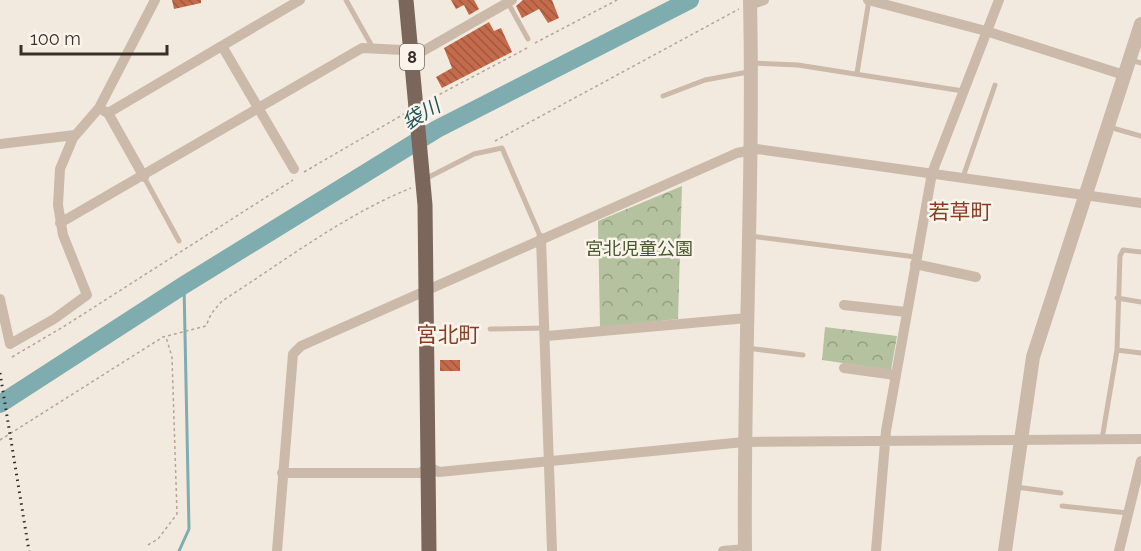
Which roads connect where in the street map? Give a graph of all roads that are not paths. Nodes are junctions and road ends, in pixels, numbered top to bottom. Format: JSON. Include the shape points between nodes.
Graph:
{"nodes":[{"id":1,"x":155,"y":0,"type":"edge"},
{"id":2,"x":300,"y":0,"type":"edge"},
{"id":3,"x":346,"y":0,"type":"edge"},
{"id":4,"x":406,"y":0,"type":"edge"},
{"id":5,"x":764,"y":0,"type":"edge"},
{"id":6,"x":869,"y":0,"type":"edge"},
{"id":7,"x":999,"y":0,"type":"edge"},
{"id":8,"x":508,"y":1,"type":"edge"},
{"id":9,"x":747,"y":4,"type":"edge"},
{"id":10,"x":895,"y":4,"type":"edge"},
{"id":11,"x":1141,"y":24,"type":"edge"},
{"id":12,"x":986,"y":31,"type":"junction"},
{"id":13,"x":528,"y":39,"type":"dead end"},
{"id":14,"x":222,"y":46,"type":"junction"},
{"id":15,"x":373,"y":49,"type":"junction"},
{"id":16,"x":411,"y":51,"type":"junction"},
{"id":17,"x":1135,"y":61,"type":"edge"},
{"id":18,"x":750,"y":68,"type":"junction"},
{"id":19,"x":857,"y":73,"type":"junction"},
{"id":20,"x":1124,"y":75,"type":"junction"},
{"id":21,"x":995,"y":85,"type":"dead end"},
{"id":22,"x":963,"y":91,"type":"junction"},
{"id":23,"x":663,"y":96,"type":"dead end"},
{"id":24,"x":104,"y":110,"type":"junction"},
{"id":25,"x":259,"y":110,"type":"junction"},
{"id":26,"x":1107,"y":126,"type":"junction"},
{"id":27,"x":75,"y":135,"type":"junction"},
{"id":28,"x":1141,"y":136,"type":"edge"},
{"id":29,"x":0,"y":144,"type":"edge"},
{"id":30,"x":750,"y":149,"type":"junction"},
{"id":31,"x":294,"y":169,"type":"dead end"},
{"id":32,"x":932,"y":173,"type":"junction"},
{"id":33,"x":144,"y":177,"type":"junction"},
{"id":34,"x":962,"y":178,"type":"junction"},
{"id":35,"x":423,"y":181,"type":"junction"},
{"id":36,"x":1085,"y":195,"type":"junction"},
{"id":37,"x":1141,"y":203,"type":"edge"},
{"id":38,"x":60,"y":223,"type":"junction"},
{"id":39,"x":748,"y":236,"type":"junction"},
{"id":40,"x":541,"y":238,"type":"junction"},
{"id":41,"x":179,"y":241,"type":"dead end"},
{"id":42,"x":1141,"y":252,"type":"edge"},
{"id":43,"x":915,"y":261,"type":"junction"},
{"id":44,"x":976,"y":277,"type":"dead end"},
{"id":45,"x":428,"y":288,"type":"junction"},
{"id":46,"x":1117,"y":298,"type":"junction"},
{"id":47,"x":0,"y":299,"type":"edge"},
{"id":48,"x":1141,"y":302,"type":"edge"},
{"id":49,"x":844,"y":305,"type":"dead end"},
{"id":50,"x":906,"y":312,"type":"junction"},
{"id":51,"x":747,"y":318,"type":"junction"},
{"id":52,"x":490,"y":329,"type":"dead end"},
{"id":53,"x":547,"y":332,"type":"junction"},
{"id":54,"x":746,"y":348,"type":"junction"},
{"id":55,"x":1117,"y":350,"type":"junction"},
{"id":56,"x":1141,"y":353,"type":"edge"},
{"id":57,"x":803,"y":355,"type":"dead end"},
{"id":58,"x":844,"y":368,"type":"dead end"},
{"id":59,"x":895,"y":375,"type":"junction"},
{"id":60,"x":1022,"y":439,"type":"junction"},
{"id":61,"x":1102,"y":439,"type":"junction"},
{"id":62,"x":1141,"y":439,"type":"edge"},
{"id":63,"x":885,"y":441,"type":"junction"},
{"id":64,"x":744,"y":442,"type":"junction"},
{"id":65,"x":1141,"y":460,"type":"edge"},
{"id":66,"x":550,"y":461,"type":"junction"},
{"id":67,"x":429,"y":467,"type":"junction"},
{"id":68,"x":282,"y":473,"type":"junction"},
{"id":69,"x":1014,"y":487,"type":"junction"},
{"id":70,"x":1061,"y":493,"type":"dead end"},
{"id":71,"x":1062,"y":506,"type":"dead end"},
{"id":72,"x":1128,"y":513,"type":"junction"},
{"id":73,"x":745,"y":550,"type":"edge"},
{"id":74,"x":277,"y":551,"type":"edge"},
{"id":75,"x":429,"y":551,"type":"edge"},
{"id":76,"x":552,"y":551,"type":"edge"},
{"id":77,"x":723,"y":551,"type":"edge"},
{"id":78,"x":876,"y":551,"type":"edge"},
{"id":79,"x":1005,"y":551,"type":"edge"},
{"id":80,"x":1119,"y":551,"type":"edge"}],
"edges":[{"from":1,"to":24,"type":"street"},
{"from":2,"to":14,"type":"street"},
{"from":3,"to":15,"type":"lane"},
{"from":4,"to":16,"type":"main road","number":"8"},
{"from":5,"to":9,"type":"street"},
{"from":6,"to":10,"type":"street"},
{"from":6,"to":19,"type":"lane"},
{"from":7,"to":12,"type":"street"},
{"from":8,"to":13,"type":"lane"},
{"from":8,"to":16,"type":"street","via":[[423,51]]},
{"from":9,"to":18,"type":"street"},
{"from":10,"to":12,"type":"street"},
{"from":11,"to":17,"type":"street"},
{"from":12,"to":20,"type":"street"},
{"from":12,"to":22,"type":"street"},
{"from":14,"to":24,"type":"street"},
{"from":14,"to":25,"type":"street"},
{"from":15,"to":16,"type":"street"},
{"from":15,"to":25,"type":"street","via":[[362,48]]},
{"from":16,"to":35,"type":"main road","number":"8","via":[[412,113]]},
{"from":17,"to":20,"type":"street"},
{"from":18,"to":19,"type":"lane","via":[[798,65]]},
{"from":18,"to":23,"type":"lane"},
{"from":18,"to":30,"type":"street"},
{"from":19,"to":22,"type":"lane"},
{"from":20,"to":26,"type":"street"},
{"from":21,"to":34,"type":"lane"},
{"from":22,"to":32,"type":"street"},
{"from":24,"to":27,"type":"street"},
{"from":24,"to":33,"type":"street"},
{"from":25,"to":31,"type":"street"},
{"from":25,"to":33,"type":"street"},
{"from":26,"to":28,"type":"lane"},
{"from":26,"to":36,"type":"street"},
{"from":27,"to":29,"type":"street"},
{"from":27,"to":38,"type":"street","via":[[60,169]]},
{"from":30,"to":32,"type":"street"},
{"from":30,"to":39,"type":"street"},
{"from":30,"to":40,"type":"street"},
{"from":32,"to":34,"type":"street"},
{"from":32,"to":43,"type":"street"},
{"from":33,"to":38,"type":"street"},
{"from":33,"to":41,"type":"lane"},
{"from":34,"to":36,"type":"street"},
{"from":35,"to":40,"type":"lane","via":[[474,154],[501,147]]},
{"from":35,"to":45,"type":"main road","number":"8"},
{"from":36,"to":37,"type":"street"},
{"from":36,"to":60,"type":"street","via":[[1033,357]]},
{"from":38,"to":47,"type":"street","via":[[87,295],[10,344]]},
{"from":39,"to":43,"type":"lane"},
{"from":39,"to":51,"type":"street"},
{"from":40,"to":45,"type":"street"},
{"from":40,"to":53,"type":"street"},
{"from":42,"to":46,"type":"lane","via":[[1123,250]]},
{"from":43,"to":44,"type":"street"},
{"from":43,"to":50,"type":"street"},
{"from":45,"to":67,"type":"main road","number":"8"},
{"from":45,"to":68,"type":"street","via":[[301,346],[293,354]]},
{"from":46,"to":48,"type":"lane"},
{"from":46,"to":55,"type":"lane"},
{"from":49,"to":50,"type":"street"},
{"from":50,"to":59,"type":"street"},
{"from":51,"to":53,"type":"street"},
{"from":51,"to":54,"type":"street"},
{"from":52,"to":53,"type":"lane"},
{"from":53,"to":66,"type":"street"},
{"from":54,"to":57,"type":"lane"},
{"from":54,"to":64,"type":"street"},
{"from":55,"to":56,"type":"lane"},
{"from":55,"to":61,"type":"lane"},
{"from":58,"to":59,"type":"street"},
{"from":59,"to":63,"type":"street"},
{"from":60,"to":61,"type":"street"},
{"from":60,"to":63,"type":"street"},
{"from":60,"to":69,"type":"street"},
{"from":61,"to":62,"type":"street"},
{"from":63,"to":64,"type":"street"},
{"from":63,"to":78,"type":"street"},
{"from":64,"to":66,"type":"street"},
{"from":64,"to":73,"type":"street"},
{"from":65,"to":72,"type":"street"},
{"from":66,"to":67,"type":"street","via":[[439,472]]},
{"from":66,"to":76,"type":"street"},
{"from":67,"to":68,"type":"street","via":[[420,473]]},
{"from":67,"to":75,"type":"main road","number":"8"},
{"from":68,"to":74,"type":"street"},
{"from":69,"to":70,"type":"lane"},
{"from":69,"to":79,"type":"street"},
{"from":71,"to":72,"type":"lane"},
{"from":72,"to":80,"type":"street"},
{"from":73,"to":77,"type":"street"}]}
